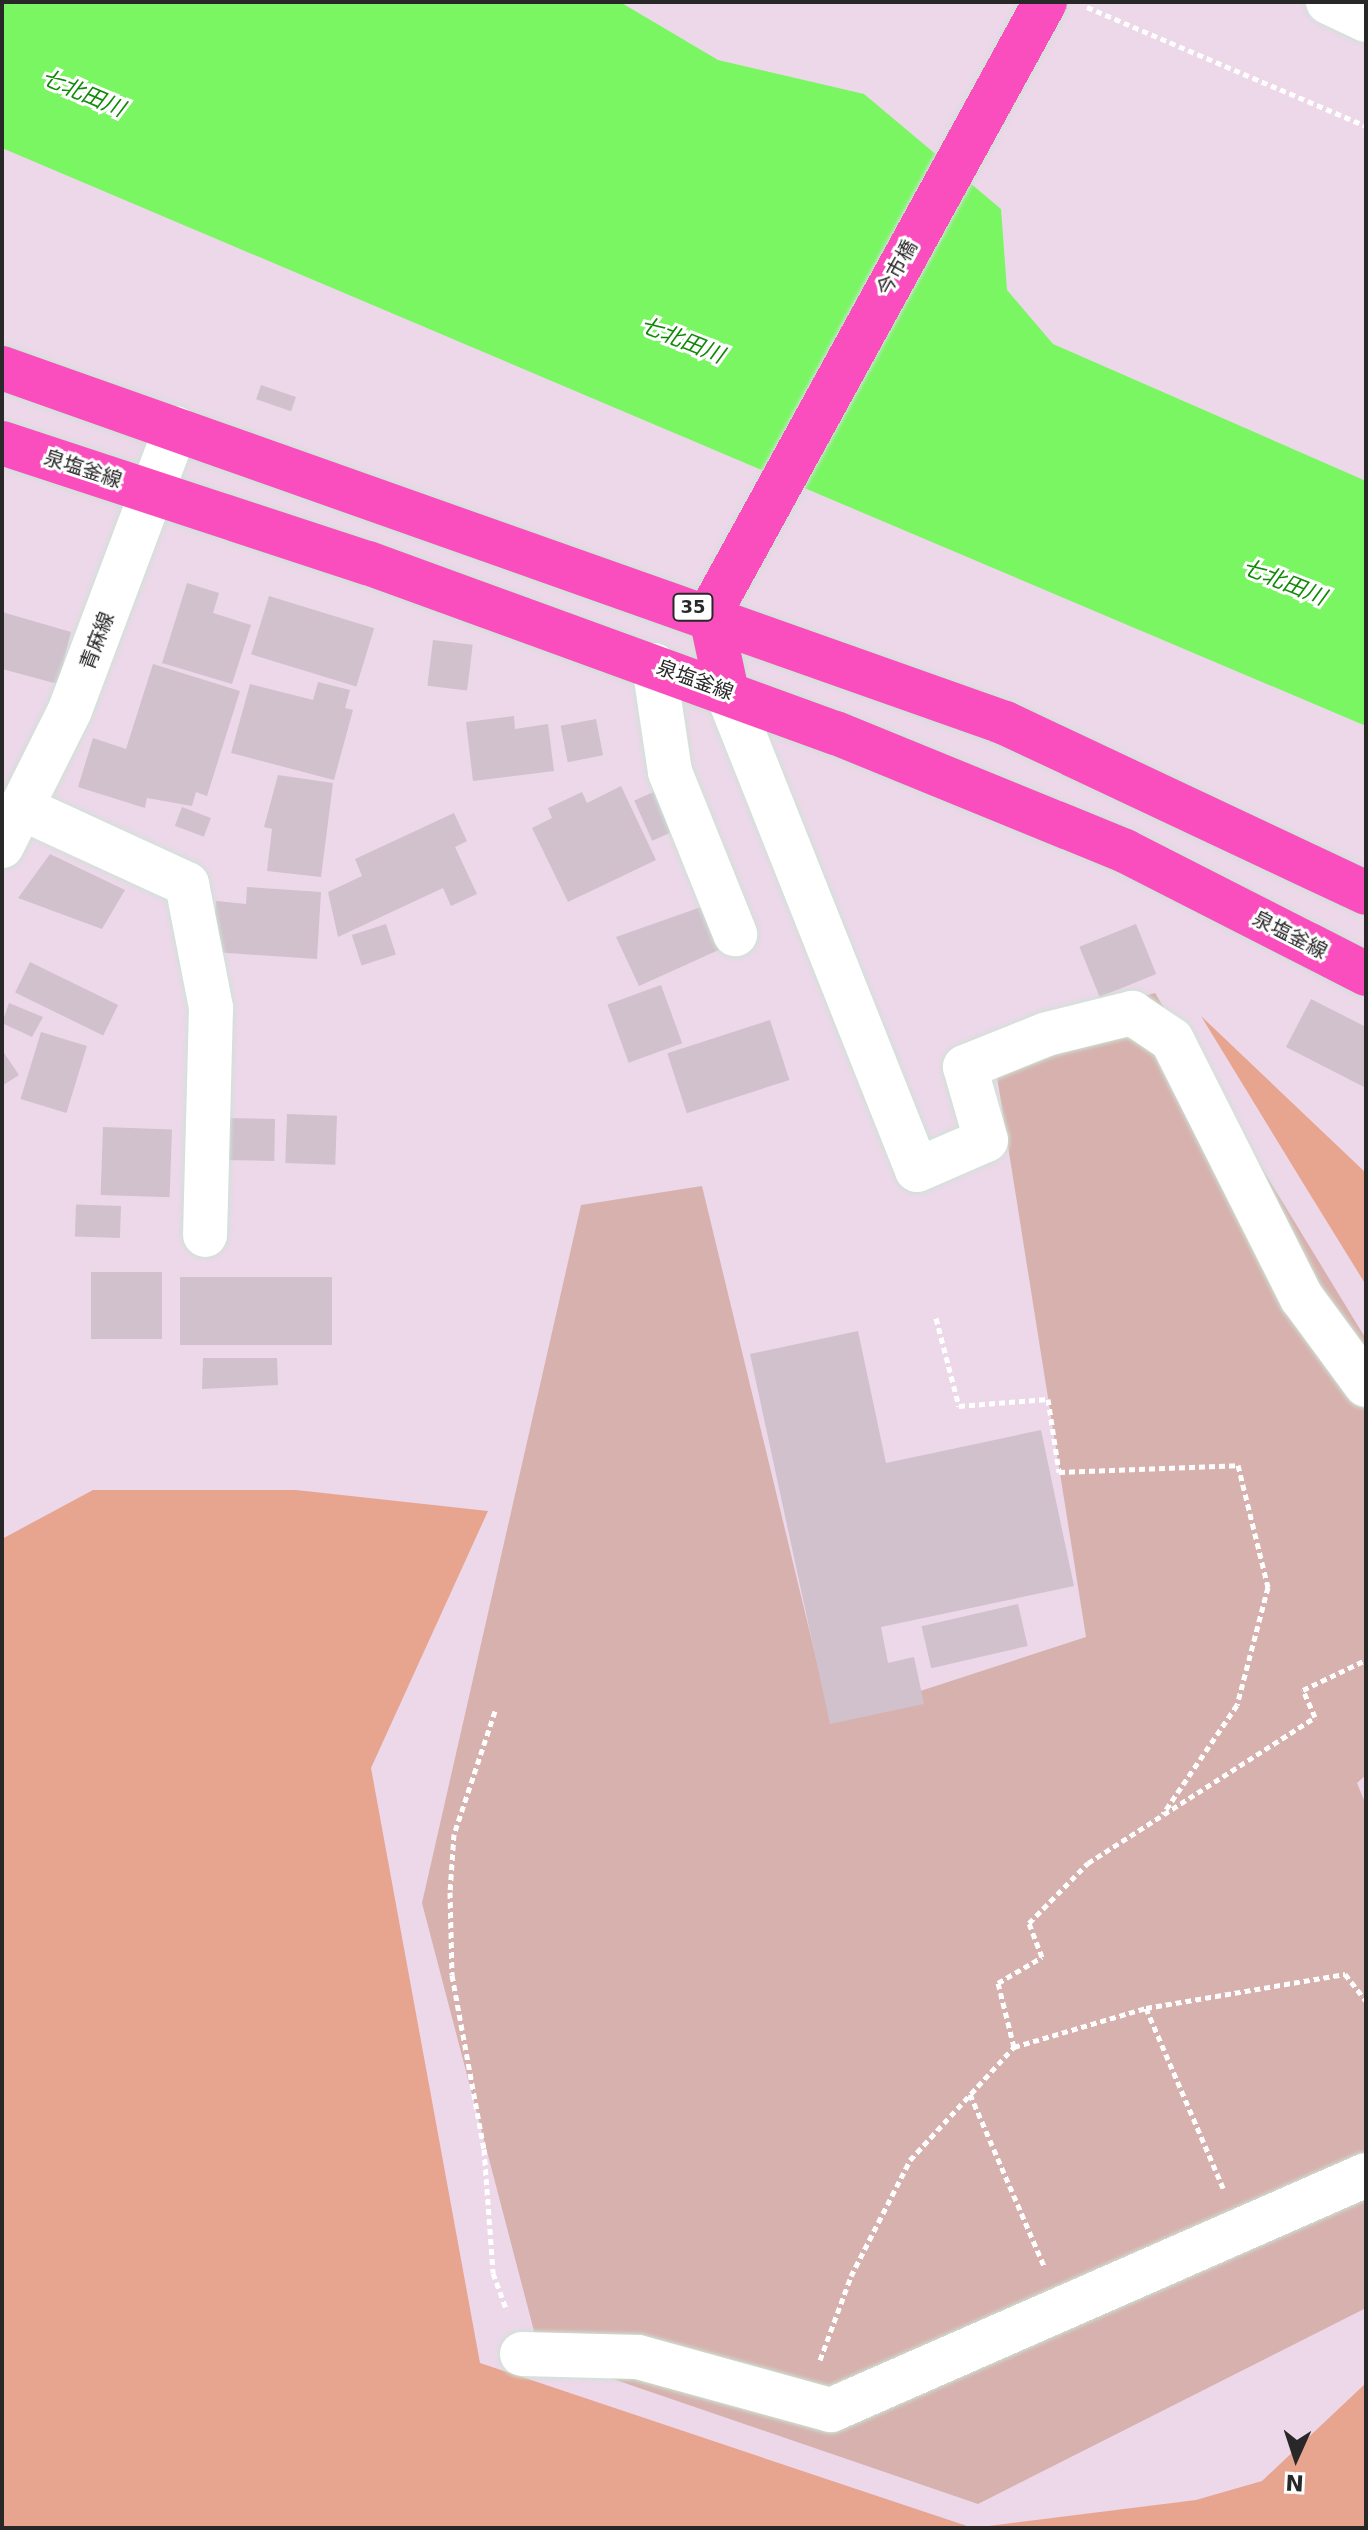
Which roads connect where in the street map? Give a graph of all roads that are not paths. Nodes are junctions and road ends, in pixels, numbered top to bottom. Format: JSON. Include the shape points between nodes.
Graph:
{"nodes":[{"id":1,"x":1045,"y":2,"type":"edge"},
{"id":2,"x":2,"y":368,"type":"edge"},
{"id":3,"x":176,"y":428,"type":"junction"},
{"id":4,"x":2,"y":443,"type":"edge"},
{"id":5,"x":153,"y":492,"type":"junction"},
{"id":6,"x":710,"y":613,"type":"junction"},
{"id":7,"x":654,"y":665,"type":"junction"},
{"id":8,"x":735,"y":709,"type":"junction"},
{"id":9,"x":26,"y":810,"type":"junction"},
{"id":10,"x":2,"y":846,"type":"edge"},
{"id":11,"x":1366,"y":893,"type":"edge"},
{"id":12,"x":735,"y":934,"type":"dead end"},
{"id":13,"x":1366,"y":974,"type":"edge"},
{"id":14,"x":205,"y":1235,"type":"dead end"},
{"id":15,"x":1366,"y":1385,"type":"edge"},
{"id":16,"x":1366,"y":2175,"type":"edge"},
{"id":17,"x":522,"y":2354,"type":"road end"}],
"edges":[{"from":1,"to":6,"type":"main road","name":"今市橋"},
{"from":2,"to":3,"type":"main road","number":"35"},
{"from":3,"to":5,"type":"street","name":"青麻線"},
{"from":3,"to":6,"type":"main road","number":"35"},
{"from":4,"to":5,"type":"main road","name":"泉塩釜線"},
{"from":5,"to":7,"type":"main road","name":"泉塩釜線"},
{"from":5,"to":9,"type":"street","name":"青麻線"},
{"from":6,"to":8,"type":"main road"},
{"from":6,"to":11,"type":"main road","number":"35","via":[[1005,723]]},
{"from":7,"to":8,"type":"main road","name":"泉塩釜線"},
{"from":7,"to":12,"type":"street","via":[[670,772]]},
{"from":8,"to":13,"type":"main road","name":"泉塩釜線","via":[[1125,851]]},
{"from":8,"to":15,"type":"street","via":[[917,1170],[986,1140],[965,1067],[1047,1034],[1132,1013],[1172,1040],[1302,1298]]},
{"from":9,"to":10,"type":"street","name":"青麻線"},
{"from":9,"to":14,"type":"street","via":[[187,884],[211,1008]]},
{"from":16,"to":17,"type":"street","via":[[831,2410],[638,2357]]}]}
